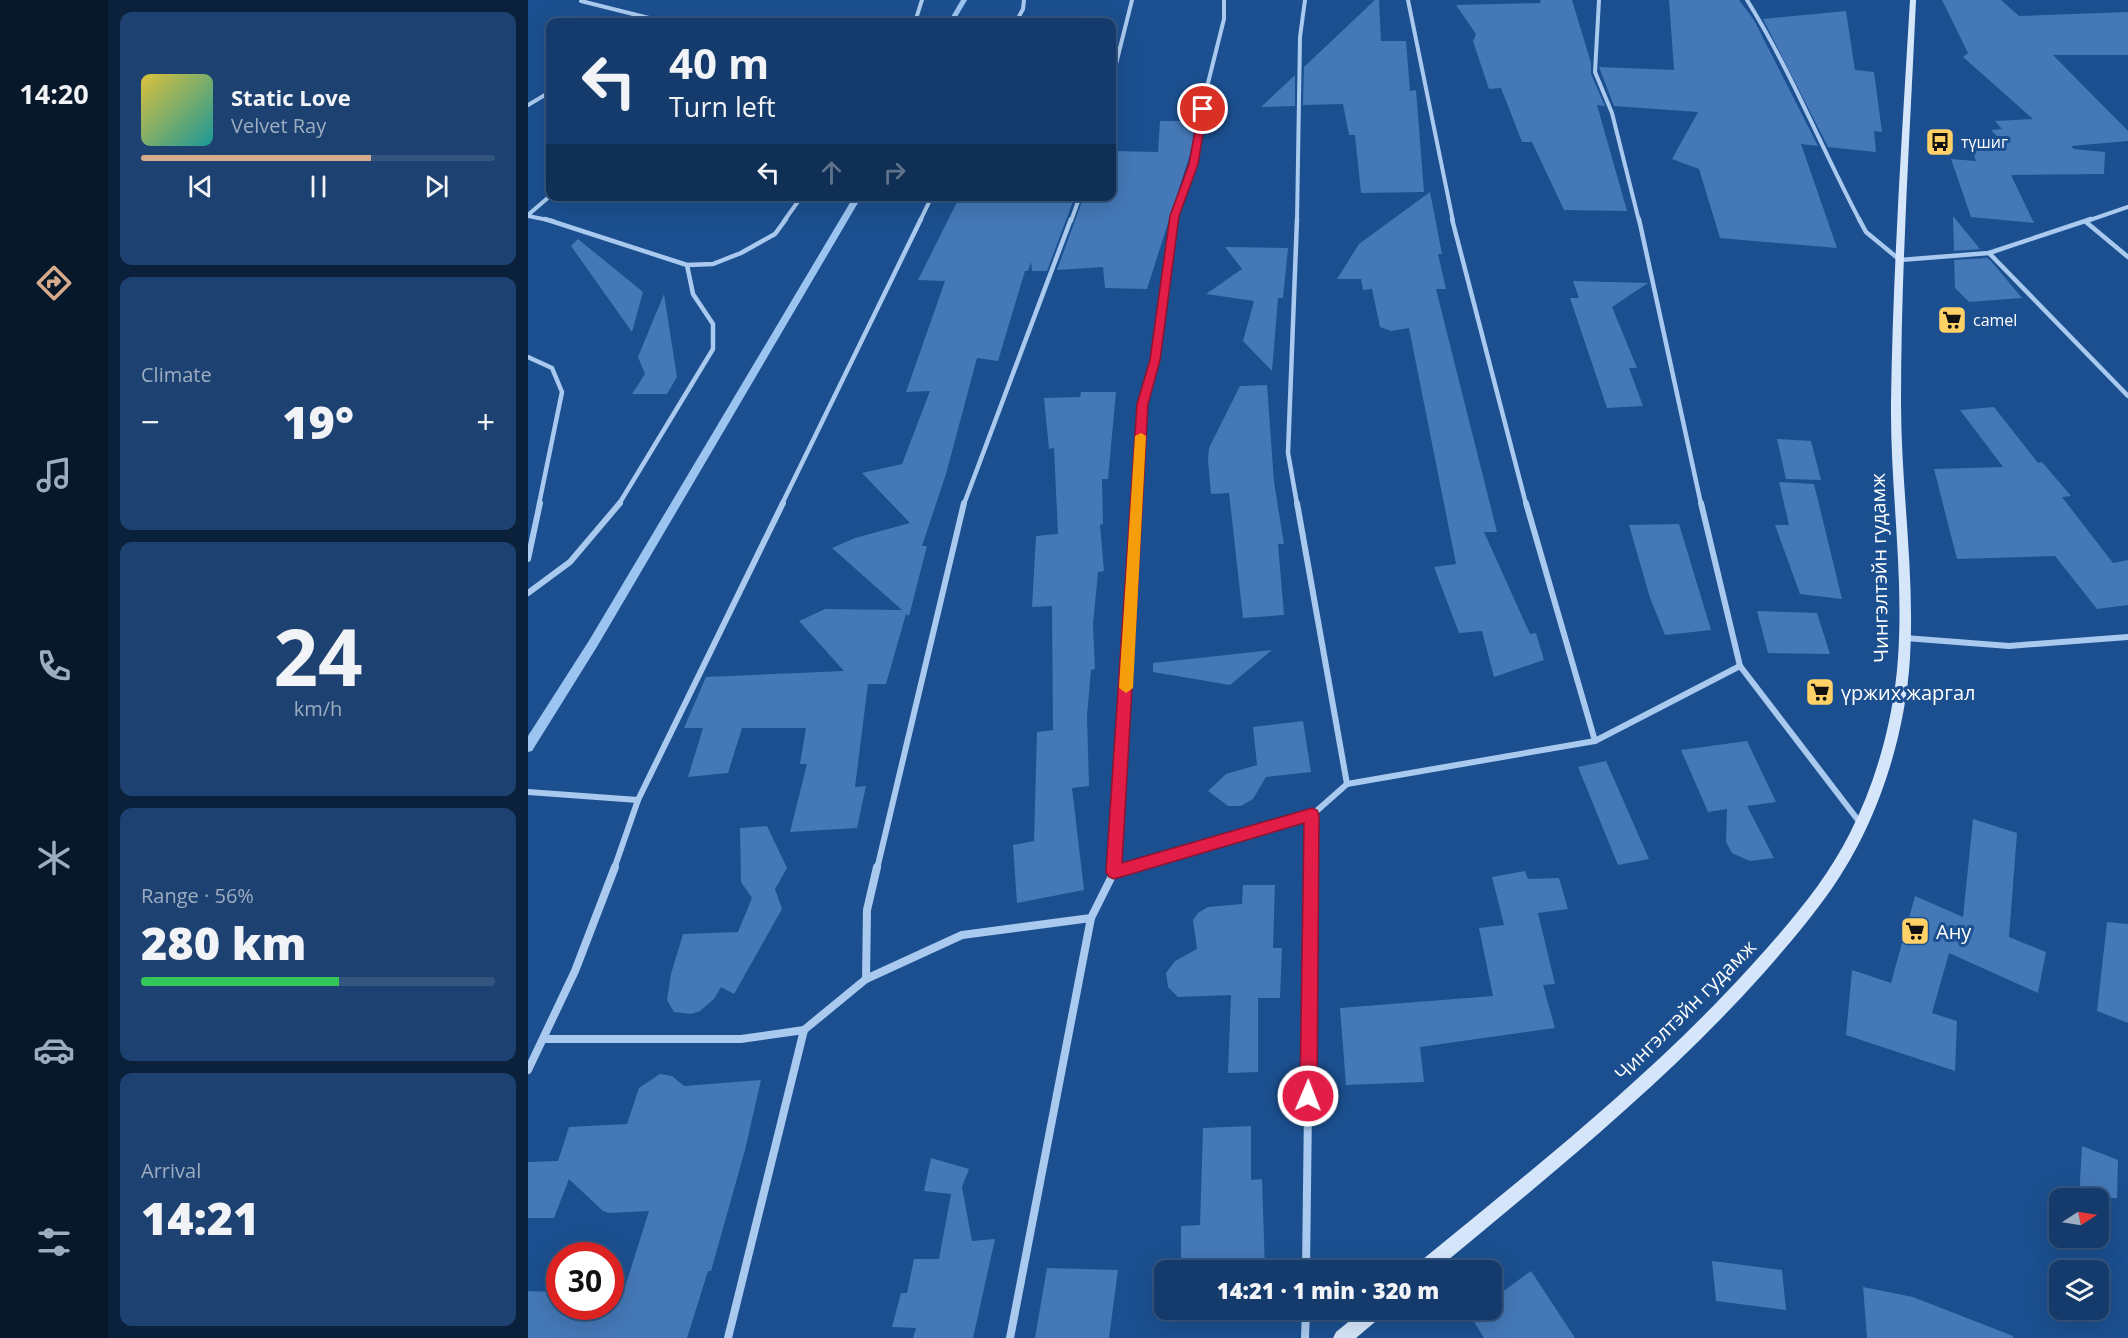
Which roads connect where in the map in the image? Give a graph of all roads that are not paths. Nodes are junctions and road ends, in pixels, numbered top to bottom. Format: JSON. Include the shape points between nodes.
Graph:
{"nodes":[{"id":1,"x":922,"y":0,"type":"edge"},
{"id":2,"x":1023,"y":0,"type":"edge"},
{"id":3,"x":1132,"y":0,"type":"edge"},
{"id":4,"x":1224,"y":0,"type":"edge"},
{"id":5,"x":1305,"y":0,"type":"edge"},
{"id":6,"x":1408,"y":0,"type":"edge"},
{"id":7,"x":1599,"y":0,"type":"edge"},
{"id":8,"x":1747,"y":0,"type":"edge"},
{"id":9,"x":1913,"y":0,"type":"edge"},
{"id":10,"x":581,"y":1,"type":"edge"},
{"id":11,"x":649,"y":18,"type":"edge"},
{"id":12,"x":916,"y":18,"type":"edge"},
{"id":13,"x":1018,"y":18,"type":"edge"},
{"id":14,"x":1116,"y":64,"type":"edge"},
{"id":15,"x":546,"y":94,"type":"edge"},
{"id":16,"x":528,"y":105,"type":"edge"},
{"id":17,"x":546,"y":200,"type":"edge"},
{"id":18,"x":798,"y":201,"type":"edge"},
{"id":19,"x":930,"y":201,"type":"edge"},
{"id":20,"x":1078,"y":201,"type":"edge"},
{"id":21,"x":2128,"y":207,"type":"edge"},
{"id":22,"x":528,"y":216,"type":"edge"},
{"id":23,"x":2086,"y":222,"type":"junction"},
{"id":24,"x":1989,"y":253,"type":"junction"},
{"id":25,"x":2128,"y":257,"type":"edge"},
{"id":26,"x":1900,"y":260,"type":"junction"},
{"id":27,"x":687,"y":265,"type":"junction"},
{"id":28,"x":528,"y":357,"type":"edge"},
{"id":29,"x":2128,"y":396,"type":"edge"},
{"id":30,"x":528,"y":558,"type":"edge"},
{"id":31,"x":528,"y":593,"type":"edge"},
{"id":32,"x":2128,"y":637,"type":"edge"},
{"id":33,"x":1905,"y":638,"type":"junction"},
{"id":34,"x":1740,"y":666,"type":"junction"},
{"id":35,"x":1595,"y":741,"type":"junction"},
{"id":36,"x":1347,"y":784,"type":"junction"},
{"id":37,"x":528,"y":792,"type":"edge"},
{"id":38,"x":638,"y":800,"type":"junction"},
{"id":39,"x":1312,"y":815,"type":"junction"},
{"id":40,"x":1861,"y":825,"type":"junction"},
{"id":41,"x":1114,"y":872,"type":"junction"},
{"id":42,"x":1091,"y":918,"type":"junction"},
{"id":43,"x":866,"y":979,"type":"junction"},
{"id":44,"x":804,"y":1030,"type":"junction"},
{"id":45,"x":545,"y":1039,"type":"junction"},
{"id":46,"x":528,"y":1070,"type":"edge"},
{"id":47,"x":1306,"y":1260,"type":"edge"},
{"id":48,"x":1435,"y":1260,"type":"edge"},
{"id":49,"x":1306,"y":1320,"type":"edge"},
{"id":50,"x":1364,"y":1320,"type":"edge"},
{"id":51,"x":728,"y":1338,"type":"edge"},
{"id":52,"x":1010,"y":1338,"type":"edge"},
{"id":53,"x":1305,"y":1338,"type":"edge"},
{"id":54,"x":1342,"y":1338,"type":"edge"}],
"edges":[{"from":1,"to":12,"type":"street"},
{"from":2,"to":13,"type":"street"},
{"from":3,"to":14,"type":"street"},
{"from":4,"to":41,"type":"street","via":[[1224,19],[1193,164],[1175,216],[1155,360],[1142,404]]},
{"from":5,"to":36,"type":"street","via":[[1300,36],[1288,453]]},
{"from":6,"to":35,"type":"street","via":[[1425,101],[1480,340]]},
{"from":7,"to":34,"type":"street","via":[[1595,72],[1612,112],[1646,248]]},
{"from":8,"to":26,"type":"street","via":[[1779,52],[1866,232]]},
{"from":9,"to":26,"type":"main road","name":"Чингэлтэйн гудамж"},
{"from":10,"to":11,"type":"street"},
{"from":15,"to":16,"type":"street"},
{"from":17,"to":22,"type":"street"},
{"from":18,"to":27,"type":"street","via":[[775,234],[713,264]]},
{"from":19,"to":38,"type":"street"},
{"from":20,"to":43,"type":"street","via":[[961,511],[867,910]]},
{"from":21,"to":23,"type":"street"},
{"from":22,"to":27,"type":"street","via":[[555,221]]},
{"from":23,"to":24,"type":"street"},
{"from":23,"to":25,"type":"street"},
{"from":24,"to":26,"type":"street"},
{"from":24,"to":29,"type":"street"},
{"from":26,"to":33,"type":"main road","name":"Чингэлтэйн гудамж","via":[[1896,408]]},
{"from":27,"to":31,"type":"street","via":[[693,294],[714,322],[717,336],[713,350],[618,505],[570,562]]},
{"from":28,"to":30,"type":"street","via":[[558,374],[562,392]]},
{"from":32,"to":33,"type":"street","via":[[2009,646]]},
{"from":33,"to":40,"type":"main road","name":"Чингэлтэйн гудамж","via":[[1894,725]]},
{"from":34,"to":35,"type":"street"},
{"from":34,"to":40,"type":"street"},
{"from":35,"to":36,"type":"street"},
{"from":36,"to":39,"type":"street"},
{"from":37,"to":38,"type":"street"},
{"from":38,"to":45,"type":"street","via":[[607,889]]},
{"from":39,"to":41,"type":"street"},
{"from":39,"to":47,"type":"street"},
{"from":40,"to":48,"type":"main road","name":"Чингэлтэйн гудамж","via":[[1815,902],[1715,1016],[1613,1110]]},
{"from":41,"to":42,"type":"street"},
{"from":42,"to":43,"type":"street","via":[[962,934]]},
{"from":42,"to":52,"type":"street"},
{"from":43,"to":44,"type":"street"},
{"from":44,"to":45,"type":"street","via":[[741,1040]]},
{"from":44,"to":51,"type":"street"},
{"from":45,"to":46,"type":"street"},
{"from":49,"to":53,"type":"street"},
{"from":50,"to":54,"type":"main road"}]}
